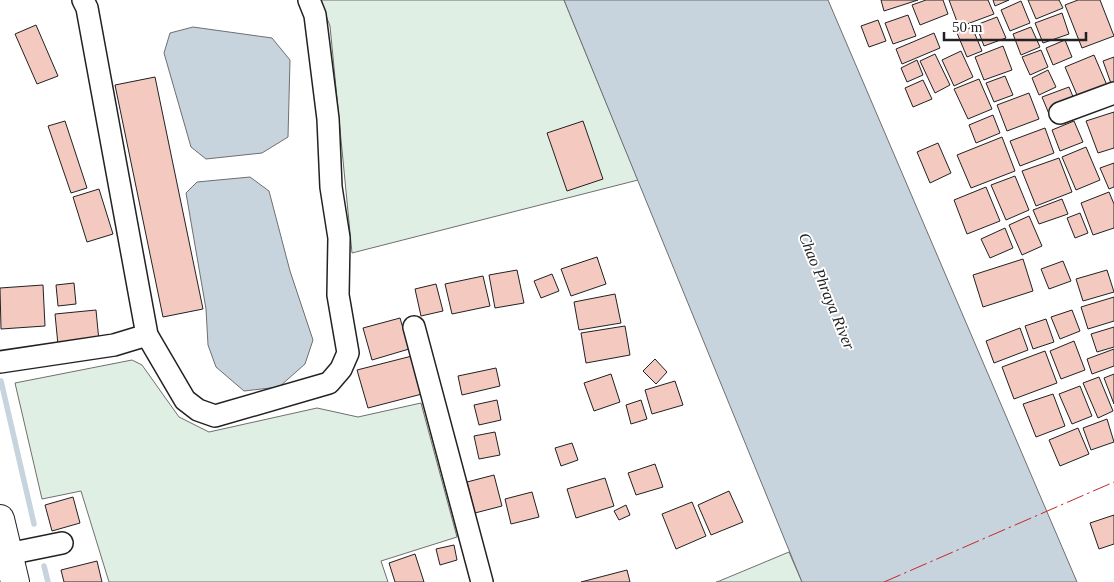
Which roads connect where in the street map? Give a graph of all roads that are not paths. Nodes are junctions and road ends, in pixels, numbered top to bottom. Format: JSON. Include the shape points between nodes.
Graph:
{"nodes":[{"id":1,"x":83,"y":0,"type":"edge"},
{"id":2,"x":309,"y":0,"type":"edge"},
{"id":3,"x":1114,"y":93,"type":"edge"},
{"id":4,"x":1060,"y":112,"type":"dead end"},
{"id":5,"x":414,"y":327,"type":"dead end"},
{"id":6,"x":147,"y":335,"type":"junction"},
{"id":7,"x":0,"y":362,"type":"edge"},
{"id":8,"x":0,"y":519,"type":"edge"},
{"id":9,"x":62,"y":543,"type":"dead end"},
{"id":10,"x":8,"y":554,"type":"junction"},
{"id":11,"x":15,"y":582,"type":"edge"},
{"id":12,"x":482,"y":582,"type":"edge"}],
"edges":[{"from":1,"to":6,"type":"street"},
{"from":2,"to":6,"type":"street","via":[[315,14],[328,119],[331,187],[339,238],[338,295],[348,353],[341,369],[329,383],[215,416],[198,410],[185,400]]},
{"from":3,"to":4,"type":"street"},
{"from":5,"to":12,"type":"street"},
{"from":6,"to":7,"type":"street","via":[[114,345]]},
{"from":8,"to":10,"type":"main road"},
{"from":9,"to":10,"type":"street"},
{"from":10,"to":11,"type":"main road"}]}
